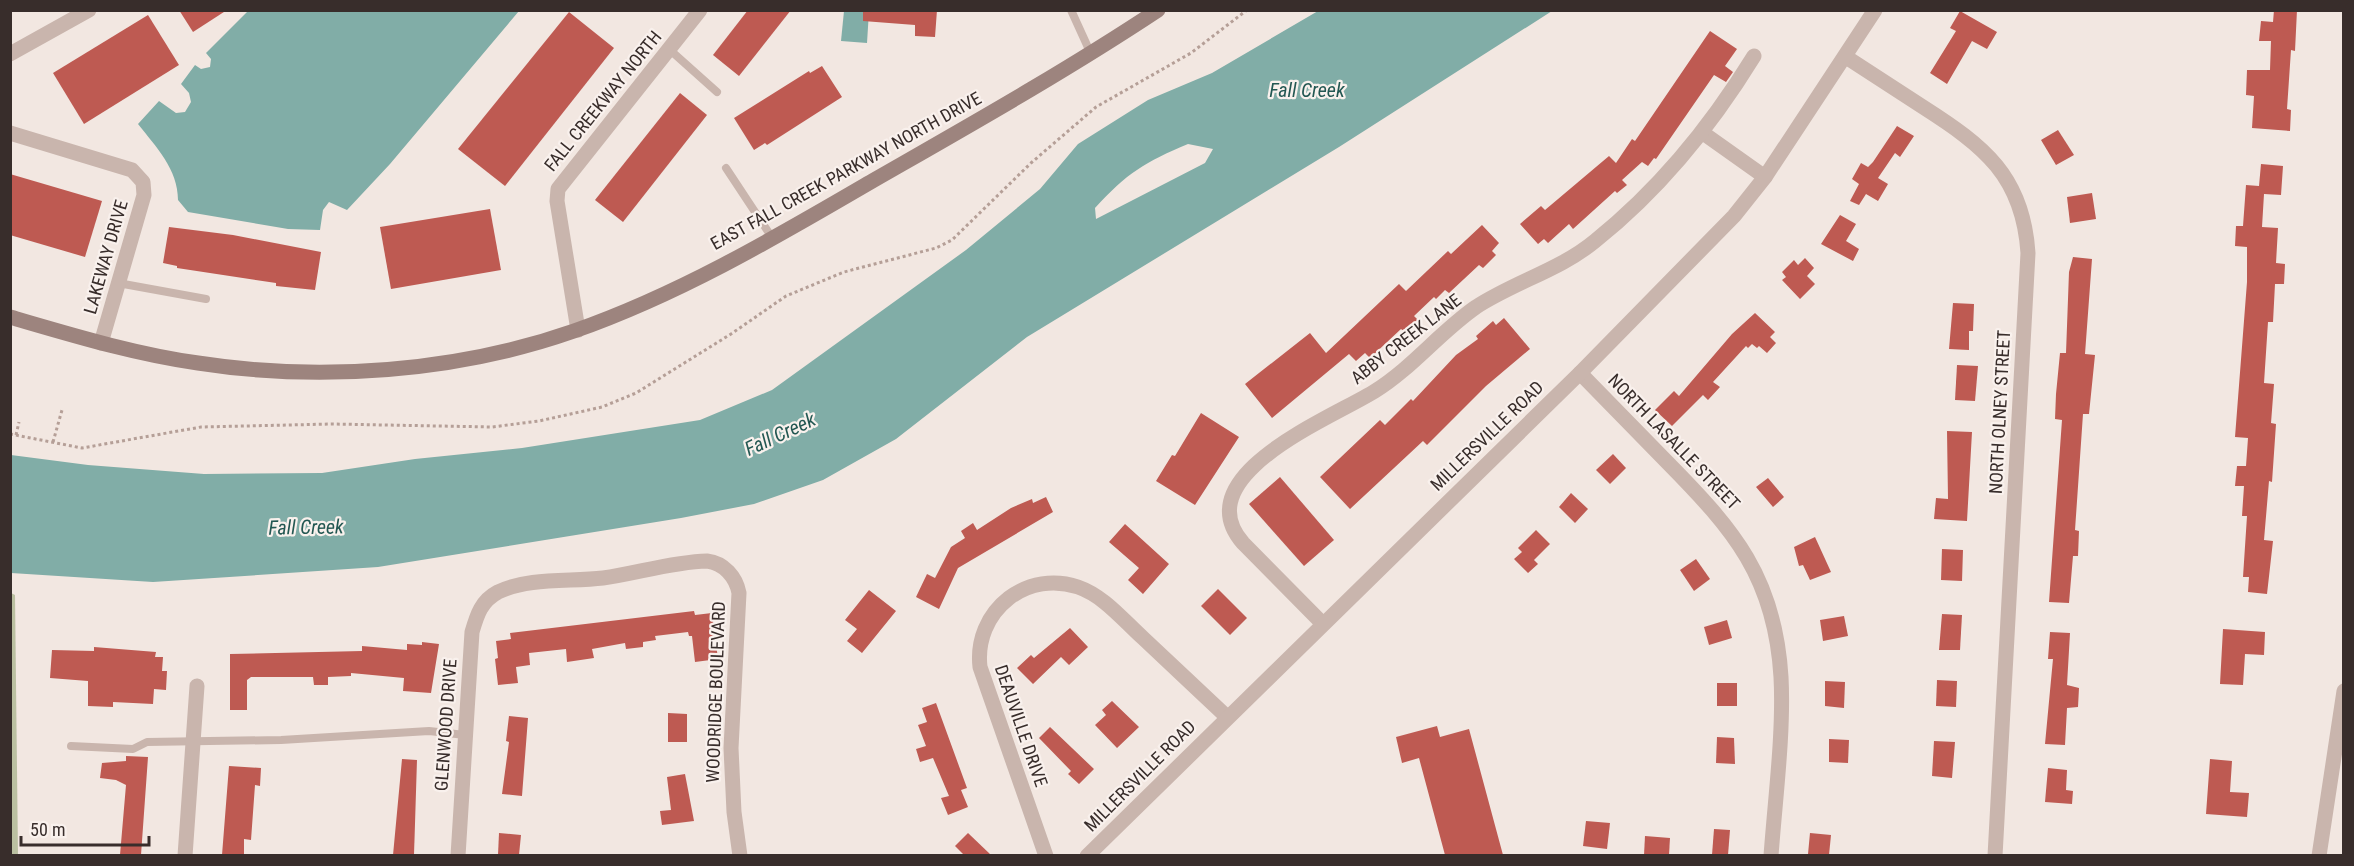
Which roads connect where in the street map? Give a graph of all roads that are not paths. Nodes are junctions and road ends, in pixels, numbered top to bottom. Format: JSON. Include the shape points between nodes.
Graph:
{"nodes":[{"id":1,"x":89,"y":10,"type":"edge"},
{"id":2,"x":700,"y":10,"type":"edge"},
{"id":3,"x":1071,"y":10,"type":"edge"},
{"id":4,"x":1158,"y":10,"type":"edge"},
{"id":5,"x":1875,"y":10,"type":"edge"},
{"id":6,"x":670,"y":50,"type":"junction"},
{"id":7,"x":10,"y":54,"type":"edge"},
{"id":8,"x":1090,"y":54,"type":"junction"},
{"id":9,"x":1754,"y":56,"type":"dead end"},
{"id":10,"x":1846,"y":57,"type":"junction"},
{"id":11,"x":717,"y":92,"type":"dead end"},
{"id":12,"x":10,"y":133,"type":"edge"},
{"id":13,"x":1703,"y":133,"type":"junction"},
{"id":14,"x":726,"y":168,"type":"dead end"},
{"id":15,"x":1765,"y":177,"type":"junction"},
{"id":16,"x":773,"y":239,"type":"junction"},
{"id":17,"x":118,"y":284,"type":"junction"},
{"id":18,"x":206,"y":299,"type":"dead end"},
{"id":19,"x":10,"y":317,"type":"edge"},
{"id":20,"x":578,"y":330,"type":"junction"},
{"id":21,"x":101,"y":343,"type":"junction"},
{"id":22,"x":1580,"y":374,"type":"junction"},
{"id":23,"x":726,"y":570,"type":"joint"},
{"id":24,"x":1322,"y":623,"type":"junction"},
{"id":25,"x":197,"y":686,"type":"dead end"},
{"id":26,"x":2343,"y":692,"type":"edge"},
{"id":27,"x":1227,"y":717,"type":"junction"},
{"id":28,"x":465,"y":735,"type":"junction"},
{"id":29,"x":193,"y":743,"type":"junction"},
{"id":30,"x":71,"y":746,"type":"dead end"},
{"id":31,"x":185,"y":855,"type":"edge"},
{"id":32,"x":458,"y":855,"type":"edge"},
{"id":33,"x":740,"y":855,"type":"edge"},
{"id":34,"x":1046,"y":855,"type":"edge"},
{"id":35,"x":1087,"y":855,"type":"edge"},
{"id":36,"x":1771,"y":855,"type":"edge"},
{"id":37,"x":1995,"y":855,"type":"edge"},
{"id":38,"x":2319,"y":855,"type":"edge"}],
"edges":[{"from":1,"to":7,"type":"street"},
{"from":2,"to":6,"type":"street","name":"FALL CREEKWAY NORTH"},
{"from":3,"to":8,"type":"lane"},
{"from":4,"to":8,"type":"main road","name":"EAST FALL CREEK PARKWAY NORTH DRIVE"},
{"from":5,"to":10,"type":"street","name":"MILLERSVILLE ROAD"},
{"from":6,"to":11,"type":"lane"},
{"from":6,"to":20,"type":"street","name":"FALL CREEKWAY NORTH","via":[[558,189]]},
{"from":8,"to":16,"type":"main road","name":"EAST FALL CREEK PARKWAY NORTH DRIVE"},
{"from":9,"to":13,"type":"street","name":"ABBY CREEK LANE"},
{"from":10,"to":15,"type":"street","name":"MILLERSVILLE ROAD"},
{"from":10,"to":37,"type":"street","name":"NORTH OLNEY STREET","via":[[1963,132],[1987,153],[2014,192],[2026,230],[2028,253]]},
{"from":12,"to":17,"type":"street","name":"LAKEWAY DRIVE","via":[[139,175],[144,195]]},
{"from":13,"to":15,"type":"street"},
{"from":13,"to":24,"type":"street","name":"ABBY CREEK LANE","via":[[1595,242],[1474,309],[1375,391],[1278,445],[1240,483],[1230,509],[1234,531]]},
{"from":14,"to":16,"type":"lane"},
{"from":15,"to":22,"type":"street","name":"MILLERSVILLE ROAD","via":[[1734,216]]},
{"from":16,"to":20,"type":"main road","name":"EAST FALL CREEK PARKWAY NORTH DRIVE","via":[[652,299]]},
{"from":17,"to":18,"type":"lane"},
{"from":17,"to":21,"type":"street","name":"LAKEWAY DRIVE"},
{"from":19,"to":21,"type":"main road","name":"EAST FALL CREEK PARKWAY NORTH DRIVE"},
{"from":20,"to":21,"type":"main road","name":"EAST FALL CREEK PARKWAY NORTH DRIVE","via":[[462,359],[345,371],[201,364]]},
{"from":22,"to":24,"type":"street","name":"MILLERSVILLE ROAD"},
{"from":22,"to":36,"type":"street","name":"NORTH LASALLE STREET","via":[[1720,516],[1750,562],[1763,591],[1775,631],[1781,679]]},
{"from":23,"to":28,"type":"street","name":"GLENWOOD DRIVE","via":[[718,562],[695,561],[602,578],[521,585],[498,592],[480,608],[472,632]]},
{"from":23,"to":33,"type":"street","name":"WOODRIDGE BOULEVARD","via":[[739,593],[731,756]]},
{"from":24,"to":27,"type":"street","name":"MILLERSVILLE ROAD"},
{"from":25,"to":29,"type":"street"},
{"from":26,"to":38,"type":"street"},
{"from":27,"to":34,"type":"street","name":"DEAUVILLE DRIVE","via":[[1092,593],[1062,583],[1046,583],[1023,589],[1009,598],[985,628],[980,667]]},
{"from":27,"to":35,"type":"street","name":"MILLERSVILLE ROAD"},
{"from":28,"to":29,"type":"lane","via":[[429,731]]},
{"from":28,"to":32,"type":"street","name":"GLENWOOD DRIVE"},
{"from":29,"to":30,"type":"lane","via":[[147,742],[133,749]]},
{"from":29,"to":31,"type":"street"}]}
